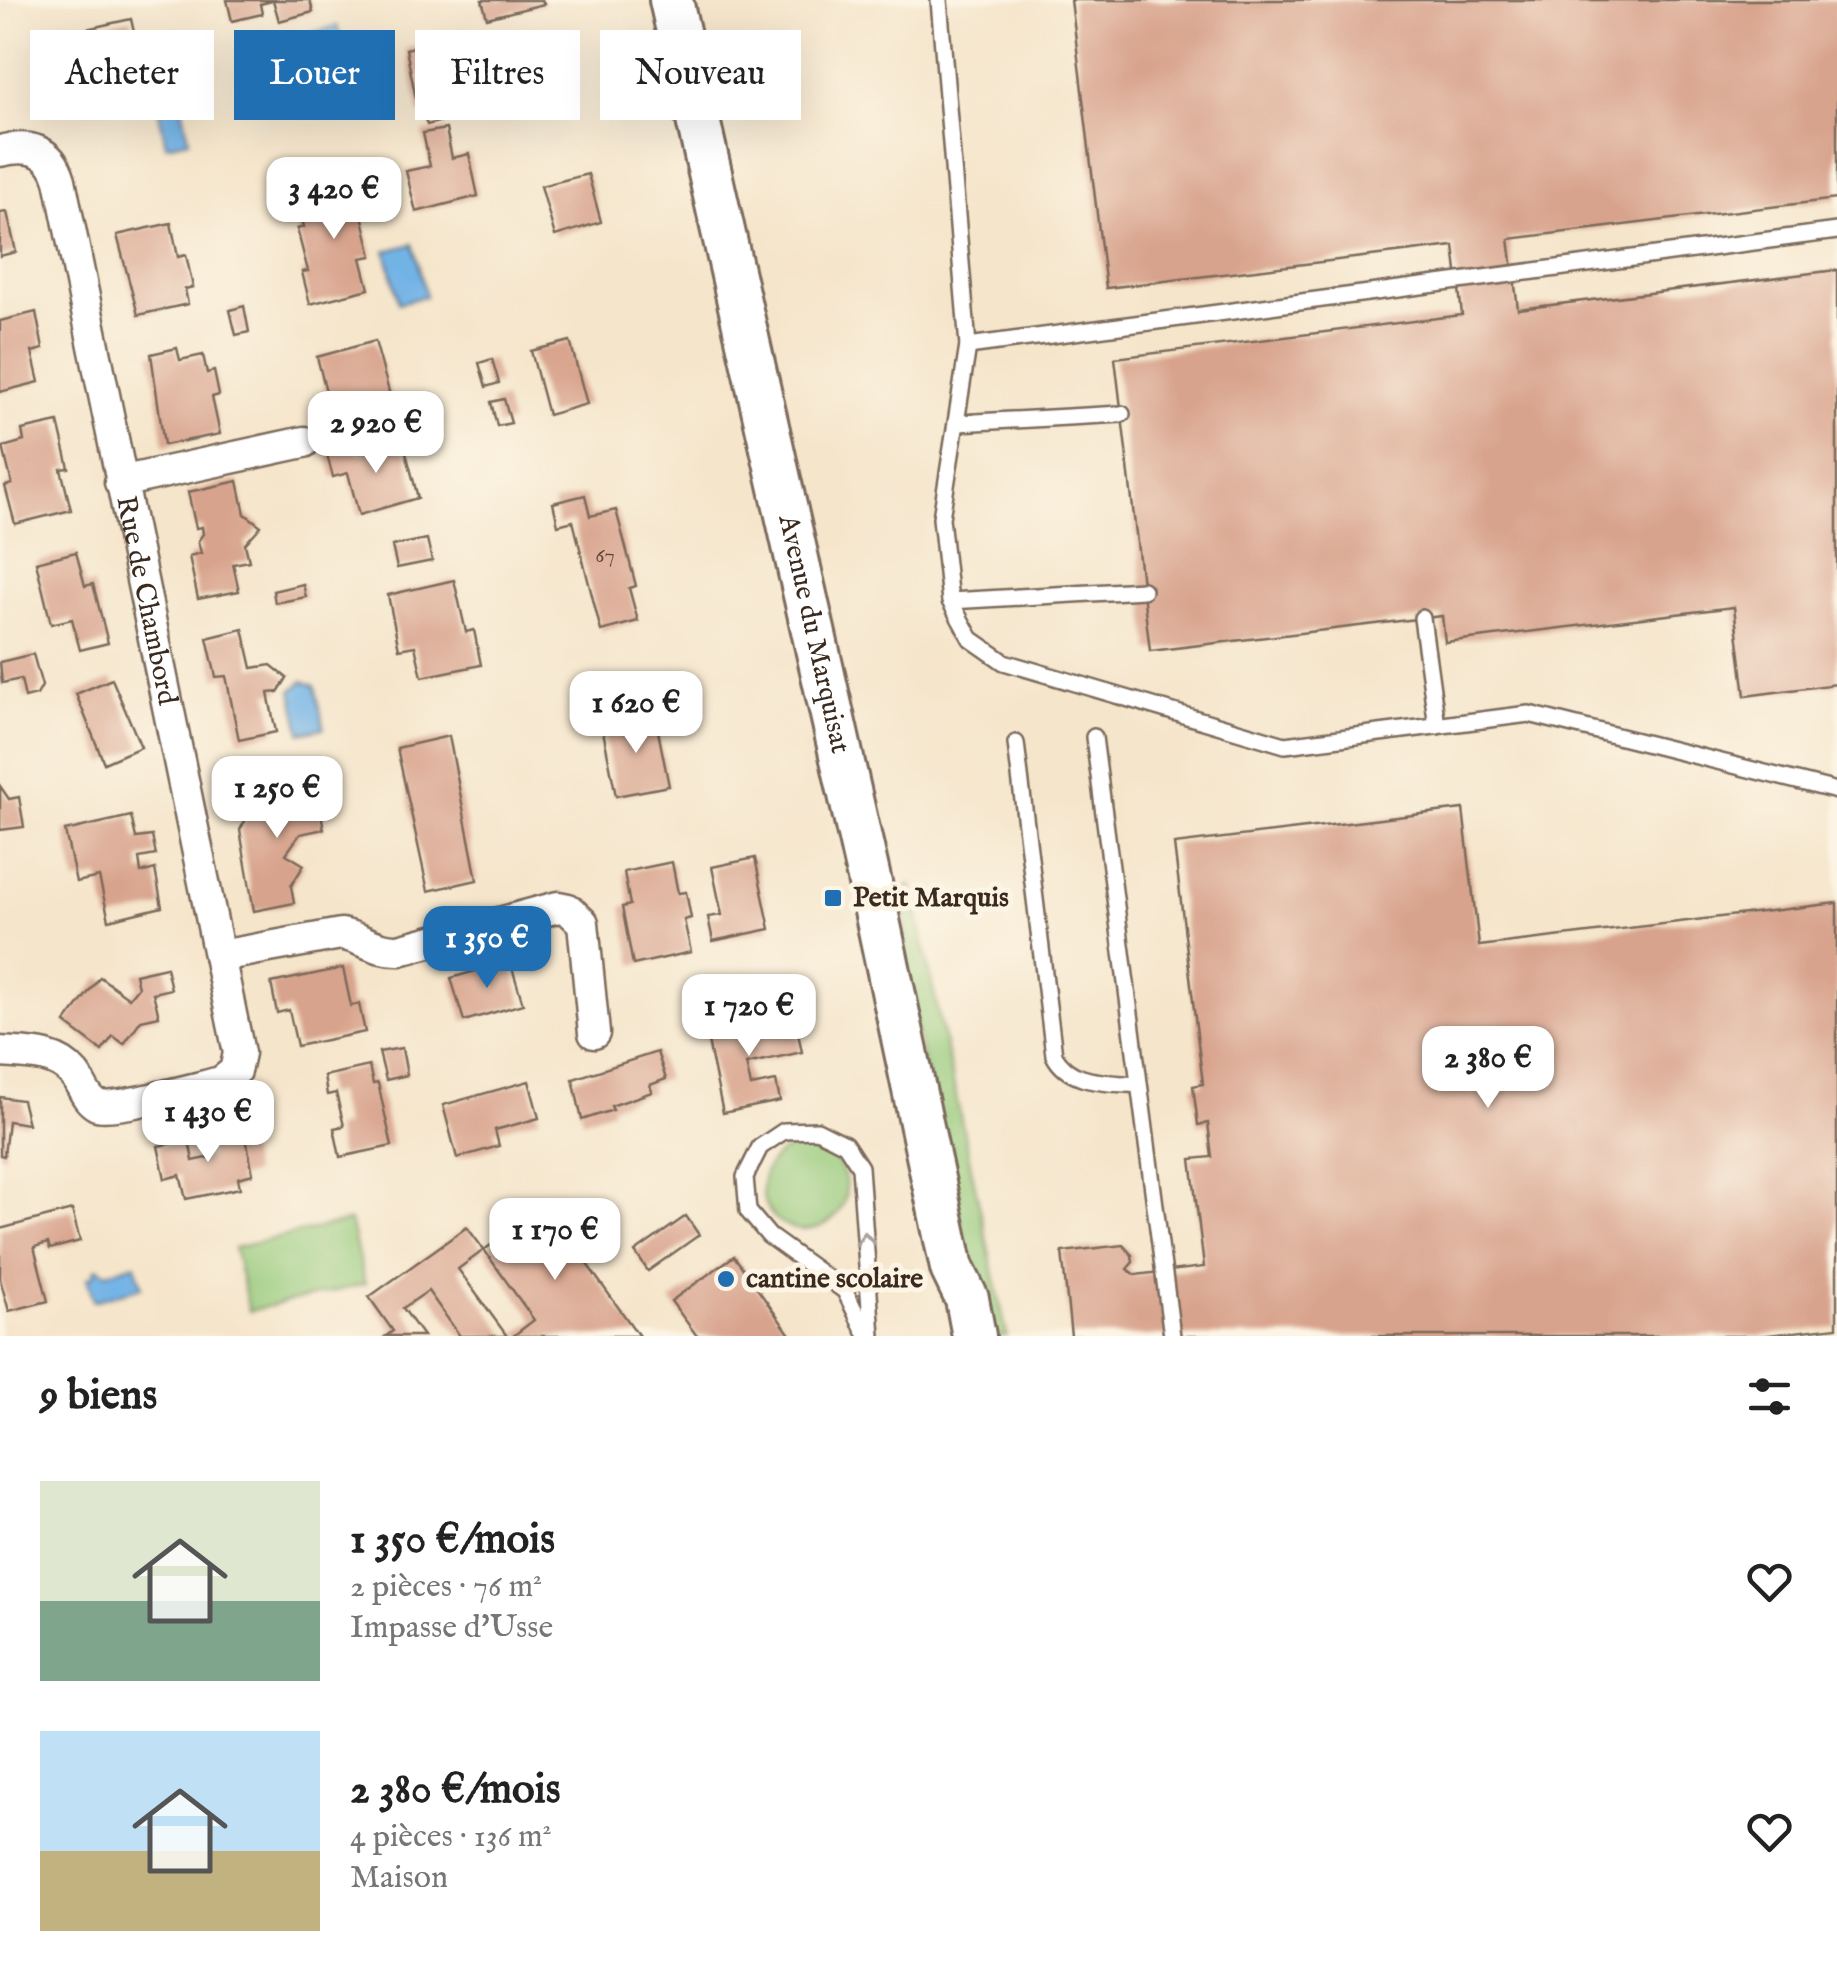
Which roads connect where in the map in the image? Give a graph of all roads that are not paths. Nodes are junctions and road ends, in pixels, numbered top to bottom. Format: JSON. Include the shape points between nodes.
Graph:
{"nodes":[{"id":1,"x":671,"y":0,"type":"edge"},
{"id":2,"x":939,"y":0,"type":"edge"},
{"id":3,"x":0,"y":151,"type":"edge"},
{"id":4,"x":1837,"y":231,"type":"edge"},
{"id":5,"x":968,"y":346,"type":"junction"},
{"id":6,"x":1122,"y":414,"type":"dead end"},
{"id":7,"x":958,"y":423,"type":"junction"},
{"id":8,"x":304,"y":442,"type":"dead end"},
{"id":9,"x":120,"y":482,"type":"junction"},
{"id":10,"x":1143,"y":590,"type":"dead end"},
{"id":11,"x":950,"y":601,"type":"junction"},
{"id":12,"x":1422,"y":618,"type":"dead end"},
{"id":13,"x":1437,"y":726,"type":"junction"},
{"id":14,"x":1094,"y":737,"type":"dead end"},
{"id":15,"x":1016,"y":743,"type":"dead end"},
{"id":16,"x":1837,"y":791,"type":"edge"},
{"id":17,"x":220,"y":956,"type":"junction"},
{"id":18,"x":594,"y":1033,"type":"dead end"},
{"id":19,"x":0,"y":1052,"type":"edge"},
{"id":20,"x":1137,"y":1085,"type":"junction"},
{"id":21,"x":952,"y":1268,"type":"junction"},
{"id":22,"x":869,"y":1336,"type":"edge"},
{"id":23,"x":954,"y":1336,"type":"edge"},
{"id":24,"x":974,"y":1336,"type":"edge"},
{"id":25,"x":1172,"y":1336,"type":"edge"}],
"edges":[{"from":1,"to":21,"type":"main road","name":"Avenue du Marquisat"},
{"from":2,"to":5,"type":"lane"},
{"from":3,"to":9,"type":"street","name":"Rue de Chambord","via":[[33,148],[56,167]]},
{"from":4,"to":5,"type":"lane"},
{"from":5,"to":7,"type":"lane"},
{"from":6,"to":7,"type":"lane"},
{"from":7,"to":11,"type":"lane","via":[[941,518]]},
{"from":8,"to":9,"type":"street"},
{"from":9,"to":17,"type":"street","name":"Rue de Chambord"},
{"from":10,"to":11,"type":"lane"},
{"from":11,"to":13,"type":"lane","via":[[972,638],[1004,662],[1285,745]]},
{"from":12,"to":13,"type":"lane"},
{"from":13,"to":16,"type":"lane","via":[[1530,714]]},
{"from":14,"to":20,"type":"lane"},
{"from":15,"to":20,"type":"lane","via":[[1054,1054],[1071,1074]]},
{"from":17,"to":18,"type":"street","via":[[341,934],[399,950],[546,908],[568,909],[583,922]]},
{"from":17,"to":19,"type":"street","name":"Rue de Chambord","via":[[239,1053],[235,1071],[220,1082],[101,1107],[57,1061]]},
{"from":20,"to":25,"type":"lane"},
{"from":21,"to":23,"type":"main road","name":"Avenue du Marquisat"},
{"from":21,"to":24,"type":"main road","name":"Avenue du Marquisat","via":[[967,1298]]},
{"from":22,"to":22,"type":"lane","one_way":true,"via":[[860,1167],[846,1144],[817,1130],[784,1131],[760,1147],[745,1177],[748,1211],[769,1236],[845,1291]]}]}
